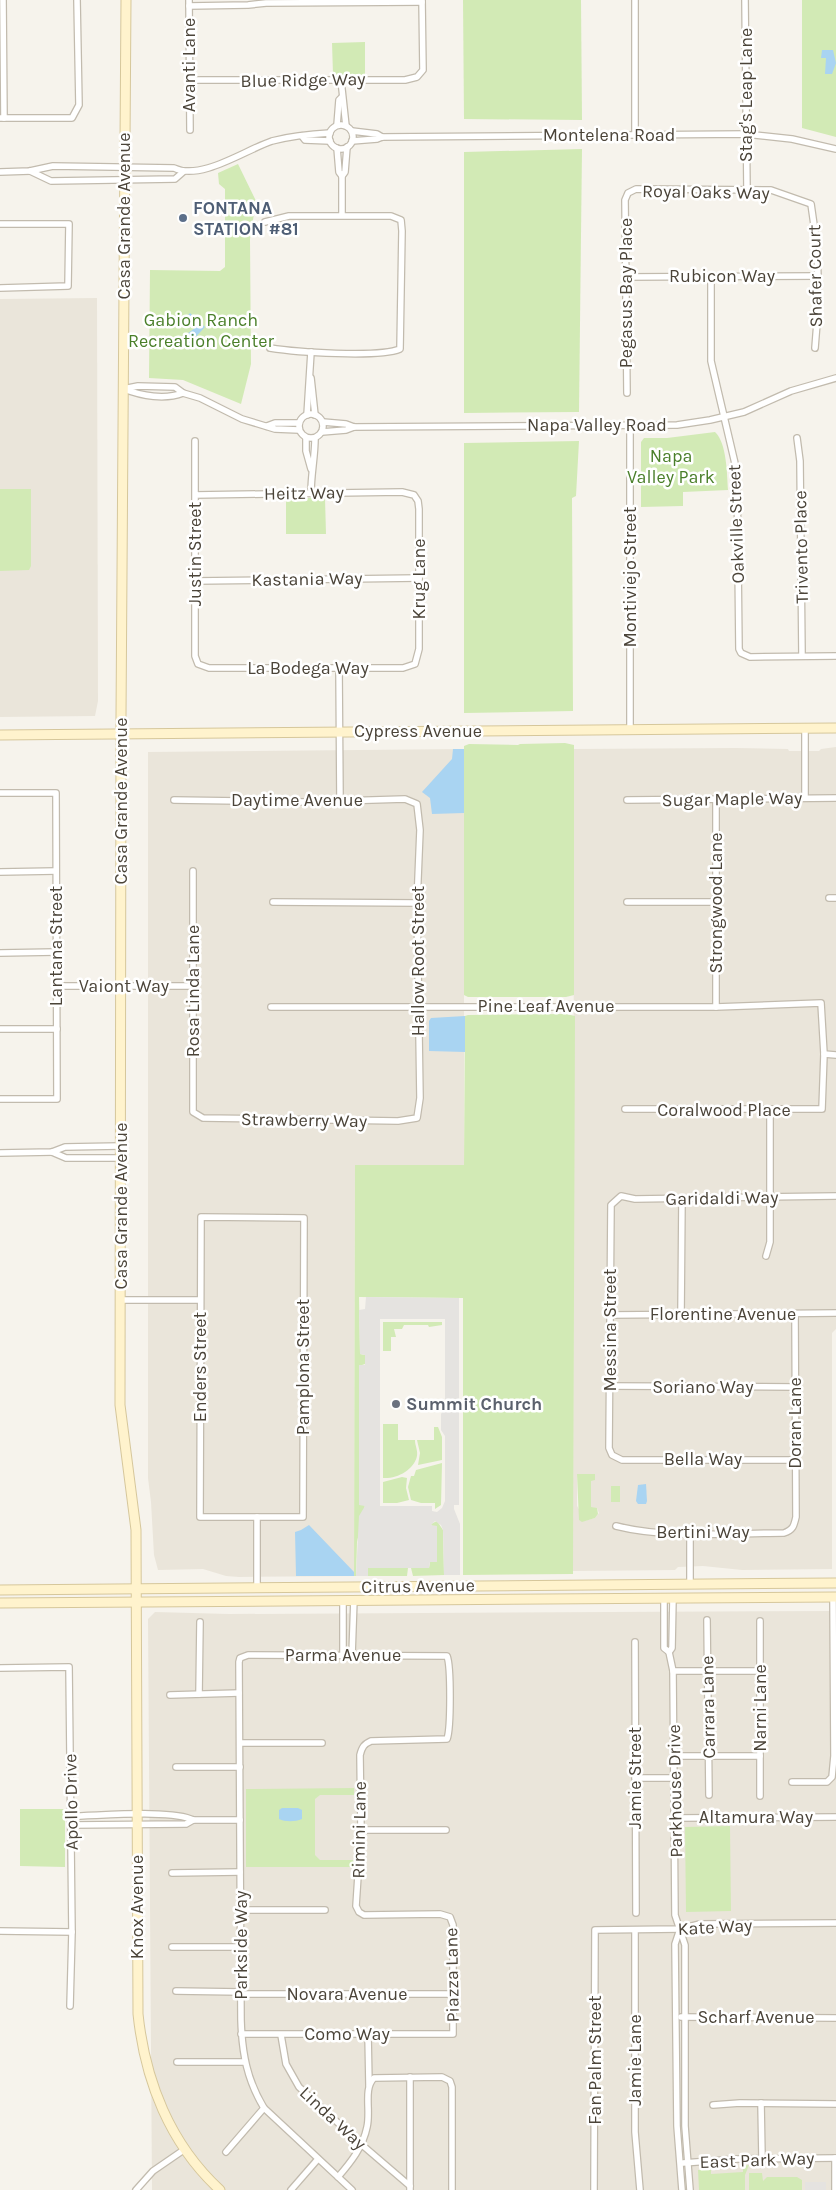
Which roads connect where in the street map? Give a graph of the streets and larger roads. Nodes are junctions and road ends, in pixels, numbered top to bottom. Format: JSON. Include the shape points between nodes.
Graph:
{"nodes":[{"id":1,"x":3,"y":0,"type":"edge"},
{"id":2,"x":77,"y":0,"type":"edge"},
{"id":3,"x":126,"y":0,"type":"edge"},
{"id":4,"x":635,"y":0,"type":"edge"},
{"id":5,"x":745,"y":0,"type":"edge"},
{"id":6,"x":422,"y":1,"type":"edge"},
{"id":7,"x":189,"y":3,"type":"edge"},
{"id":8,"x":189,"y":80,"type":"junction"},
{"id":9,"x":341,"y":80,"type":"junction"},
{"id":10,"x":342,"y":97,"type":"junction"},
{"id":11,"x":2,"y":118,"type":"edge"},
{"id":12,"x":337,"y":125,"type":"junction"},
{"id":13,"x":346,"y":126,"type":"junction"},
{"id":14,"x":190,"y":130,"type":"dead end"},
{"id":15,"x":352,"y":131,"type":"junction"},
{"id":16,"x":330,"y":133,"type":"junction"},
{"id":17,"x":635,"y":134,"type":"junction"},
{"id":18,"x":746,"y":134,"type":"junction"},
{"id":19,"x":302,"y":136,"type":"junction"},
{"id":20,"x":382,"y":137,"type":"junction"},
{"id":21,"x":330,"y":141,"type":"junction"},
{"id":22,"x":352,"y":141,"type":"junction"},
{"id":23,"x":347,"y":147,"type":"junction"},
{"id":24,"x":337,"y":148,"type":"junction"},
{"id":25,"x":835,"y":150,"type":"edge"},
{"id":26,"x":123,"y":167,"type":"junction"},
{"id":27,"x":30,"y":171,"type":"junction"},
{"id":28,"x":0,"y":172,"type":"edge"},
{"id":29,"x":183,"y":172,"type":"junction"},
{"id":30,"x":342,"y":176,"type":"junction"},
{"id":31,"x":123,"y":178,"type":"junction"},
{"id":32,"x":747,"y":190,"type":"junction"},
{"id":33,"x":628,"y":193,"type":"joint"},
{"id":34,"x":811,"y":204,"type":"joint"},
{"id":35,"x":342,"y":215,"type":"junction"},
{"id":36,"x":265,"y":222,"type":"dead end"},
{"id":37,"x":0,"y":224,"type":"edge"},
{"id":38,"x":711,"y":276,"type":"junction"},
{"id":39,"x":818,"y":276,"type":"junction"},
{"id":40,"x":626,"y":277,"type":"junction"},
{"id":41,"x":0,"y":288,"type":"edge"},
{"id":42,"x":270,"y":348,"type":"dead end"},
{"id":43,"x":815,"y":348,"type":"dead end"},
{"id":44,"x":311,"y":352,"type":"junction"},
{"id":45,"x":311,"y":378,"type":"junction"},
{"id":46,"x":835,"y":379,"type":"edge"},
{"id":47,"x":123,"y":388,"type":"junction"},
{"id":48,"x":627,"y":394,"type":"dead end"},
{"id":49,"x":307,"y":414,"type":"junction"},
{"id":50,"x":315,"y":415,"type":"junction"},
{"id":51,"x":724,"y":417,"type":"junction"},
{"id":52,"x":299,"y":422,"type":"junction"},
{"id":53,"x":322,"y":422,"type":"junction"},
{"id":54,"x":267,"y":426,"type":"junction"},
{"id":55,"x":354,"y":426,"type":"junction"},
{"id":56,"x":630,"y":426,"type":"junction"},
{"id":57,"x":299,"y":430,"type":"junction"},
{"id":58,"x":322,"y":432,"type":"junction"},
{"id":59,"x":306,"y":438,"type":"junction"},
{"id":60,"x":315,"y":438,"type":"junction"},
{"id":61,"x":798,"y":438,"type":"dead end"},
{"id":62,"x":195,"y":441,"type":"dead end"},
{"id":63,"x":311,"y":469,"type":"junction"},
{"id":64,"x":311,"y":492,"type":"junction"},
{"id":65,"x":195,"y":495,"type":"junction"},
{"id":66,"x":414,"y":495,"type":"joint"},
{"id":67,"x":419,"y":578,"type":"junction"},
{"id":68,"x":195,"y":581,"type":"junction"},
{"id":69,"x":802,"y":656,"type":"junction"},
{"id":70,"x":836,"y":656,"type":"edge"},
{"id":71,"x":415,"y":664,"type":"joint"},
{"id":72,"x":200,"y":666,"type":"joint"},
{"id":73,"x":339,"y":668,"type":"junction"},
{"id":74,"x":836,"y":728,"type":"edge"},
{"id":75,"x":630,"y":729,"type":"junction"},
{"id":76,"x":805,"y":729,"type":"junction"},
{"id":77,"x":340,"y":731,"type":"junction"},
{"id":78,"x":121,"y":733,"type":"junction"},
{"id":79,"x":0,"y":734,"type":"edge"},
{"id":80,"x":0,"y":793,"type":"edge"},
{"id":81,"x":806,"y":798,"type":"junction"},
{"id":82,"x":836,"y":798,"type":"edge"},
{"id":83,"x":716,"y":799,"type":"junction"},
{"id":84,"x":174,"y":800,"type":"dead end"},
{"id":85,"x":627,"y":800,"type":"dead end"},
{"id":86,"x":340,"y":801,"type":"junction"},
{"id":87,"x":417,"y":804,"type":"joint"},
{"id":88,"x":56,"y":871,"type":"junction"},
{"id":89,"x":193,"y":871,"type":"dead end"},
{"id":90,"x":0,"y":872,"type":"edge"},
{"id":91,"x":273,"y":902,"type":"dead end"},
{"id":92,"x":417,"y":902,"type":"junction"},
{"id":93,"x":627,"y":902,"type":"dead end"},
{"id":94,"x":716,"y":902,"type":"junction"},
{"id":95,"x":56,"y":952,"type":"junction"},
{"id":96,"x":0,"y":953,"type":"edge"},
{"id":97,"x":57,"y":986,"type":"junction"},
{"id":98,"x":121,"y":986,"type":"junction"},
{"id":99,"x":192,"y":986,"type":"junction"},
{"id":100,"x":418,"y":1006,"type":"junction"},
{"id":101,"x":271,"y":1007,"type":"dead end"},
{"id":102,"x":716,"y":1007,"type":"junction"},
{"id":103,"x":57,"y":1028,"type":"junction"},
{"id":104,"x":0,"y":1029,"type":"edge"},
{"id":105,"x":824,"y":1054,"type":"junction"},
{"id":106,"x":836,"y":1055,"type":"edge"},
{"id":107,"x":0,"y":1099,"type":"edge"},
{"id":108,"x":625,"y":1109,"type":"dead end"},
{"id":109,"x":770,"y":1110,"type":"junction"},
{"id":110,"x":193,"y":1112,"type":"joint"},
{"id":111,"x":417,"y":1118,"type":"joint"},
{"id":112,"x":120,"y":1146,"type":"junction"},
{"id":113,"x":52,"y":1152,"type":"junction"},
{"id":114,"x":0,"y":1153,"type":"edge"},
{"id":115,"x":120,"y":1158,"type":"junction"},
{"id":116,"x":836,"y":1196,"type":"edge"},
{"id":117,"x":771,"y":1197,"type":"junction"},
{"id":118,"x":682,"y":1198,"type":"junction"},
{"id":119,"x":611,"y":1205,"type":"joint"},
{"id":120,"x":304,"y":1218,"type":"joint"},
{"id":121,"x":766,"y":1256,"type":"dead end"},
{"id":122,"x":121,"y":1300,"type":"junction"},
{"id":123,"x":200,"y":1300,"type":"junction"},
{"id":124,"x":681,"y":1314,"type":"junction"},
{"id":125,"x":795,"y":1314,"type":"junction"},
{"id":126,"x":836,"y":1314,"type":"edge"},
{"id":127,"x":610,"y":1315,"type":"junction"},
{"id":128,"x":610,"y":1386,"type":"junction"},
{"id":129,"x":795,"y":1387,"type":"junction"},
{"id":130,"x":612,"y":1455,"type":"joint"},
{"id":131,"x":795,"y":1460,"type":"junction"},
{"id":132,"x":257,"y":1517,"type":"junction"},
{"id":133,"x":616,"y":1526,"type":"dead end"},
{"id":134,"x":790,"y":1531,"type":"joint"},
{"id":135,"x":690,"y":1533,"type":"junction"},
{"id":136,"x":836,"y":1583,"type":"edge"},
{"id":137,"x":690,"y":1584,"type":"junction"},
{"id":138,"x":257,"y":1587,"type":"junction"},
{"id":139,"x":136,"y":1588,"type":"junction"},
{"id":140,"x":0,"y":1590,"type":"edge"},
{"id":141,"x":834,"y":1597,"type":"edge"},
{"id":142,"x":668,"y":1598,"type":"junction"},
{"id":143,"x":354,"y":1599,"type":"junction"},
{"id":144,"x":343,"y":1600,"type":"junction"},
{"id":145,"x":136,"y":1601,"type":"junction"},
{"id":146,"x":0,"y":1604,"type":"edge"},
{"id":147,"x":707,"y":1620,"type":"dead end"},
{"id":148,"x":760,"y":1621,"type":"dead end"},
{"id":149,"x":200,"y":1622,"type":"dead end"},
{"id":150,"x":664,"y":1625,"type":"junction"},
{"id":151,"x":672,"y":1625,"type":"junction"},
{"id":152,"x":635,"y":1642,"type":"dead end"},
{"id":153,"x":669,"y":1652,"type":"junction"},
{"id":154,"x":343,"y":1655,"type":"junction"},
{"id":155,"x":352,"y":1655,"type":"junction"},
{"id":156,"x":240,"y":1658,"type":"joint"},
{"id":157,"x":835,"y":1660,"type":"edge"},
{"id":158,"x":0,"y":1668,"type":"edge"},
{"id":159,"x":673,"y":1671,"type":"junction"},
{"id":160,"x":708,"y":1671,"type":"junction"},
{"id":161,"x":760,"y":1671,"type":"junction"},
{"id":162,"x":199,"y":1694,"type":"junction"},
{"id":163,"x":239,"y":1694,"type":"junction"},
{"id":164,"x":170,"y":1695,"type":"dead end"},
{"id":165,"x":240,"y":1743,"type":"junction"},
{"id":166,"x":322,"y":1743,"type":"dead end"},
{"id":167,"x":362,"y":1748,"type":"joint"},
{"id":168,"x":674,"y":1756,"type":"junction"},
{"id":169,"x":708,"y":1756,"type":"junction"},
{"id":170,"x":760,"y":1756,"type":"junction"},
{"id":171,"x":835,"y":1756,"type":"edge"},
{"id":172,"x":176,"y":1767,"type":"dead end"},
{"id":173,"x":240,"y":1767,"type":"junction"},
{"id":174,"x":636,"y":1778,"type":"junction"},
{"id":175,"x":674,"y":1778,"type":"junction"},
{"id":176,"x":792,"y":1782,"type":"dead end"},
{"id":177,"x":709,"y":1795,"type":"dead end"},
{"id":178,"x":760,"y":1796,"type":"dead end"},
{"id":179,"x":137,"y":1814,"type":"junction"},
{"id":180,"x":104,"y":1815,"type":"junction"},
{"id":181,"x":71,"y":1816,"type":"junction"},
{"id":182,"x":836,"y":1817,"type":"edge"},
{"id":183,"x":675,"y":1818,"type":"junction"},
{"id":184,"x":193,"y":1820,"type":"junction"},
{"id":185,"x":240,"y":1820,"type":"junction"},
{"id":186,"x":71,"y":1825,"type":"junction"},
{"id":187,"x":104,"y":1825,"type":"junction"},
{"id":188,"x":137,"y":1825,"type":"junction"},
{"id":189,"x":361,"y":1830,"type":"junction"},
{"id":190,"x":446,"y":1830,"type":"dead end"},
{"id":191,"x":240,"y":1872,"type":"junction"},
{"id":192,"x":172,"y":1873,"type":"dead end"},
{"id":193,"x":241,"y":1910,"type":"junction"},
{"id":194,"x":325,"y":1910,"type":"dead end"},
{"id":195,"x":636,"y":1913,"type":"dead end"},
{"id":196,"x":450,"y":1917,"type":"joint"},
{"id":197,"x":836,"y":1923,"type":"edge"},
{"id":198,"x":680,"y":1929,"type":"junction"},
{"id":199,"x":595,"y":1930,"type":"joint"},
{"id":200,"x":0,"y":1931,"type":"edge"},
{"id":201,"x":635,"y":1931,"type":"junction"},
{"id":202,"x":72,"y":1932,"type":"junction"},
{"id":203,"x":172,"y":1946,"type":"dead end"},
{"id":204,"x":241,"y":1946,"type":"junction"},
{"id":205,"x":176,"y":1992,"type":"dead end"},
{"id":206,"x":241,"y":1993,"type":"junction"},
{"id":207,"x":454,"y":1994,"type":"junction"},
{"id":208,"x":70,"y":2006,"type":"dead end"},
{"id":209,"x":676,"y":2017,"type":"junction"},
{"id":210,"x":684,"y":2017,"type":"junction"},
{"id":211,"x":836,"y":2018,"type":"edge"},
{"id":212,"x":241,"y":2034,"type":"junction"},
{"id":213,"x":280,"y":2034,"type":"junction"},
{"id":214,"x":368,"y":2034,"type":"junction"},
{"id":215,"x":453,"y":2034,"type":"joint"},
{"id":216,"x":177,"y":2062,"type":"dead end"},
{"id":217,"x":244,"y":2062,"type":"junction"},
{"id":218,"x":410,"y":2077,"type":"junction"},
{"id":219,"x":368,"y":2087,"type":"junction"},
{"id":220,"x":761,"y":2103,"type":"junction"},
{"id":221,"x":836,"y":2104,"type":"edge"},
{"id":222,"x":713,"y":2105,"type":"dead end"},
{"id":223,"x":264,"y":2108,"type":"junction"},
{"id":224,"x":361,"y":2144,"type":"junction"},
{"id":225,"x":185,"y":2149,"type":"junction"},
{"id":226,"x":226,"y":2152,"type":"dead end"},
{"id":227,"x":762,"y":2158,"type":"junction"},
{"id":228,"x":835,"y":2158,"type":"edge"},
{"id":229,"x":318,"y":2159,"type":"junction"},
{"id":230,"x":686,"y":2163,"type":"junction"},
{"id":231,"x":679,"y":2164,"type":"junction"},
{"id":232,"x":338,"y":2177,"type":"junction"},
{"id":233,"x":410,"y":2188,"type":"edge"},
{"id":234,"x":136,"y":2190,"type":"edge"},
{"id":235,"x":220,"y":2190,"type":"edge"},
{"id":236,"x":290,"y":2190,"type":"edge"},
{"id":237,"x":352,"y":2190,"type":"edge"},
{"id":238,"x":452,"y":2190,"type":"edge"},
{"id":239,"x":594,"y":2190,"type":"edge"},
{"id":240,"x":640,"y":2190,"type":"edge"},
{"id":241,"x":682,"y":2190,"type":"edge"},
{"id":242,"x":690,"y":2190,"type":"edge"},
{"id":243,"x":835,"y":2190,"type":"edge"}],
"edges":[{"from":1,"to":11,"type":"street"},
{"from":2,"to":11,"type":"street","via":[[79,104],[72,118]]},
{"from":3,"to":26,"type":"street","name":"Casa Grande Avenue"},
{"from":4,"to":17,"type":"street"},
{"from":5,"to":18,"type":"street","name":"Stag's Leap Lane"},
{"from":6,"to":7,"type":"street","via":[[248,5]]},
{"from":6,"to":9,"type":"street","name":"Blue Ridge Way","via":[[423,70],[417,77],[405,80]]},
{"from":7,"to":8,"type":"street","name":"Avanti Lane"},
{"from":8,"to":9,"type":"street","name":"Blue Ridge Way"},
{"from":8,"to":14,"type":"street","name":"Avanti Lane"},
{"from":9,"to":10,"type":"street"},
{"from":10,"to":12,"type":"street"},
{"from":10,"to":13,"type":"street"},
{"from":12,"to":13,"type":"street"},
{"from":12,"to":16,"type":"street"},
{"from":13,"to":15,"type":"street"},
{"from":15,"to":20,"type":"street","name":"Montelena Road"},
{"from":15,"to":22,"type":"street"},
{"from":16,"to":19,"type":"street"},
{"from":16,"to":21,"type":"street"},
{"from":17,"to":18,"type":"street","name":"Montelena Road"},
{"from":17,"to":20,"type":"street","name":"Montelena Road"},
{"from":18,"to":25,"type":"street","name":"Montelena Road","via":[[792,139]]},
{"from":18,"to":32,"type":"street","name":"Stag's Leap Lane"},
{"from":19,"to":21,"type":"street","via":[[305,140]]},
{"from":19,"to":29,"type":"street","via":[[272,141],[215,166]]},
{"from":20,"to":22,"type":"street","name":"Montelena Road"},
{"from":21,"to":24,"type":"street"},
{"from":22,"to":23,"type":"street"},
{"from":23,"to":24,"type":"street"},
{"from":23,"to":30,"type":"street"},
{"from":24,"to":30,"type":"street"},
{"from":26,"to":27,"type":"street","via":[[53,166]]},
{"from":26,"to":29,"type":"street","via":[[174,168]]},
{"from":26,"to":31,"type":"street","name":"Casa Grande Avenue"},
{"from":27,"to":28,"type":"street"},
{"from":27,"to":31,"type":"street","via":[[51,181]]},
{"from":29,"to":31,"type":"street","via":[[176,179]]},
{"from":30,"to":35,"type":"street"},
{"from":31,"to":47,"type":"street","name":"Casa Grande Avenue"},
{"from":32,"to":33,"type":"street","name":"Royal Oaks Way","via":[[636,189]]},
{"from":32,"to":34,"type":"street","name":"Royal Oaks Way","via":[[771,190]]},
{"from":33,"to":40,"type":"street","name":"Pegasus Bay Place"},
{"from":34,"to":39,"type":"street","name":"Shafer Court"},
{"from":35,"to":36,"type":"street","via":[[289,216]]},
{"from":35,"to":44,"type":"street","via":[[391,216],[401,220],[400,349],[382,353]]},
{"from":37,"to":41,"type":"street","via":[[69,224],[68,286]]},
{"from":38,"to":39,"type":"street","name":"Rubicon Way"},
{"from":38,"to":40,"type":"street","name":"Rubicon Way"},
{"from":38,"to":51,"type":"street","name":"Oakville Street","via":[[711,361]]},
{"from":39,"to":43,"type":"street","name":"Shafer Court"},
{"from":40,"to":48,"type":"street","name":"Pegasus Bay Place"},
{"from":42,"to":44,"type":"street"},
{"from":44,"to":45,"type":"street"},
{"from":45,"to":49,"type":"street"},
{"from":45,"to":50,"type":"street"},
{"from":46,"to":51,"type":"street","name":"Napa Valley Road","via":[[798,388]]},
{"from":47,"to":54,"type":"street","via":[[174,387],[242,419]]},
{"from":47,"to":78,"type":"street","name":"Casa Grande Avenue"},
{"from":49,"to":50,"type":"street"},
{"from":49,"to":52,"type":"street"},
{"from":50,"to":53,"type":"street"},
{"from":51,"to":56,"type":"street","name":"Napa Valley Road","via":[[677,425]]},
{"from":51,"to":69,"type":"street","name":"Oakville Street","via":[[737,472],[739,649],[741,654],[750,657]]},
{"from":52,"to":54,"type":"street"},
{"from":52,"to":57,"type":"street"},
{"from":53,"to":55,"type":"street","name":"Napa Valley Road"},
{"from":53,"to":58,"type":"street"},
{"from":54,"to":57,"type":"street"},
{"from":55,"to":56,"type":"street","name":"Napa Valley Road"},
{"from":55,"to":58,"type":"street","name":"Napa Valley Road"},
{"from":56,"to":75,"type":"street","name":"Montiviejo Street"},
{"from":57,"to":59,"type":"street"},
{"from":58,"to":60,"type":"street"},
{"from":59,"to":60,"type":"street"},
{"from":59,"to":63,"type":"street"},
{"from":60,"to":63,"type":"street"},
{"from":61,"to":69,"type":"street","name":"Trivento Place"},
{"from":62,"to":65,"type":"street","name":"Justin Street"},
{"from":63,"to":64,"type":"street"},
{"from":64,"to":65,"type":"street","name":"Heitz Way"},
{"from":64,"to":66,"type":"street","name":"Heitz Way","via":[[402,492]]},
{"from":65,"to":68,"type":"street","name":"Justin Street"},
{"from":66,"to":67,"type":"street","name":"Krug Lane","via":[[419,509]]},
{"from":67,"to":68,"type":"street","name":"Kastania Way"},
{"from":67,"to":71,"type":"street","name":"Krug Lane","via":[[419,649]]},
{"from":68,"to":72,"type":"street","name":"Justin Street","via":[[195,656]]},
{"from":69,"to":70,"type":"street"},
{"from":71,"to":73,"type":"street","name":"La Bodega Way","via":[[406,668]]},
{"from":72,"to":73,"type":"street","name":"La Bodega Way"},
{"from":73,"to":77,"type":"street"},
{"from":74,"to":76,"type":"street","name":"Cypress Avenue"},
{"from":75,"to":76,"type":"street","name":"Cypress Avenue"},
{"from":75,"to":77,"type":"street","name":"Cypress Avenue"},
{"from":76,"to":81,"type":"street"},
{"from":77,"to":78,"type":"street","name":"Cypress Avenue"},
{"from":77,"to":86,"type":"street"},
{"from":78,"to":79,"type":"street","name":"Cypress Avenue"},
{"from":78,"to":98,"type":"street","name":"Casa Grande Avenue"},
{"from":80,"to":88,"type":"street","name":"Lantana Street","via":[[56,793]]},
{"from":81,"to":82,"type":"street","name":"Sugar Maple Way"},
{"from":81,"to":83,"type":"street","name":"Sugar Maple Way"},
{"from":83,"to":85,"type":"street","name":"Sugar Maple Way"},
{"from":83,"to":94,"type":"street","name":"Strongwood Lane"},
{"from":84,"to":86,"type":"street","name":"Daytime Avenue"},
{"from":86,"to":87,"type":"street","name":"Daytime Avenue","via":[[405,799]]},
{"from":87,"to":92,"type":"street","name":"Hallow Root Street","via":[[420,830]]},
{"from":88,"to":90,"type":"street"},
{"from":88,"to":95,"type":"street","name":"Lantana Street"},
{"from":89,"to":99,"type":"street","name":"Rosa Linda Lane"},
{"from":91,"to":92,"type":"street"},
{"from":92,"to":100,"type":"street","name":"Hallow Root Street"},
{"from":93,"to":94,"type":"street"},
{"from":94,"to":102,"type":"street","name":"Strongwood Lane"},
{"from":95,"to":96,"type":"street"},
{"from":95,"to":97,"type":"street","name":"Lantana Street"},
{"from":97,"to":98,"type":"street","name":"Vaiont Way"},
{"from":97,"to":103,"type":"street","name":"Lantana Street"},
{"from":98,"to":99,"type":"street","name":"Vaiont Way"},
{"from":98,"to":112,"type":"street","name":"Casa Grande Avenue"},
{"from":99,"to":110,"type":"street","name":"Rosa Linda Lane"},
{"from":100,"to":101,"type":"street","name":"Pine Leaf Avenue"},
{"from":100,"to":102,"type":"street","name":"Pine Leaf Avenue"},
{"from":100,"to":111,"type":"street","name":"Hallow Root Street","via":[[420,1098]]},
{"from":102,"to":105,"type":"street","name":"Pine Leaf Avenue","via":[[822,1003]]},
{"from":103,"to":104,"type":"street"},
{"from":103,"to":107,"type":"street","name":"Lantana Street","via":[[57,1099]]},
{"from":105,"to":106,"type":"street"},
{"from":105,"to":109,"type":"street","name":"Coralwood Place","via":[[822,1109]]},
{"from":108,"to":109,"type":"street","name":"Coralwood Place"},
{"from":109,"to":117,"type":"street"},
{"from":110,"to":111,"type":"street","name":"Strawberry Way","via":[[203,1118],[237,1119],[398,1121]]},
{"from":112,"to":113,"type":"street","via":[[65,1147]]},
{"from":112,"to":115,"type":"street","name":"Casa Grande Avenue"},
{"from":113,"to":114,"type":"street"},
{"from":113,"to":115,"type":"street","via":[[66,1158]]},
{"from":115,"to":122,"type":"street","name":"Casa Grande Avenue"},
{"from":116,"to":117,"type":"street","name":"Garidaldi Way"},
{"from":117,"to":118,"type":"street","name":"Garidaldi Way"},
{"from":117,"to":121,"type":"street","via":[[770,1242]]},
{"from":118,"to":119,"type":"street","name":"Garidaldi Way","via":[[621,1196]]},
{"from":118,"to":124,"type":"street"},
{"from":119,"to":127,"type":"street","name":"Messina Street"},
{"from":120,"to":123,"type":"street","name":"Enders Street","via":[[201,1217]]},
{"from":120,"to":132,"type":"street","name":"Pamplona Street","via":[[303,1517]]},
{"from":122,"to":123,"type":"street"},
{"from":122,"to":139,"type":"street","name":"Casa Grande Avenue","via":[[121,1424],[135,1511]]},
{"from":123,"to":132,"type":"street","name":"Enders Street","via":[[200,1517]]},
{"from":124,"to":125,"type":"street","name":"Florentine Avenue"},
{"from":124,"to":127,"type":"street","name":"Florentine Avenue"},
{"from":125,"to":126,"type":"street","name":"Florentine Avenue"},
{"from":125,"to":129,"type":"street","name":"Doran Lane"},
{"from":127,"to":128,"type":"street","name":"Messina Street"},
{"from":128,"to":129,"type":"street","name":"Soriano Way"},
{"from":128,"to":130,"type":"street","name":"Messina Street","via":[[609,1448]]},
{"from":129,"to":131,"type":"street","name":"Doran Lane"},
{"from":130,"to":131,"type":"street","name":"Bella Way","via":[[622,1460]]},
{"from":131,"to":134,"type":"street","name":"Doran Lane","via":[[796,1517]]},
{"from":132,"to":138,"type":"street"},
{"from":133,"to":135,"type":"street","name":"Bertini Way","via":[[639,1532]]},
{"from":134,"to":135,"type":"street","name":"Bertini Way"},
{"from":135,"to":137,"type":"street"},
{"from":136,"to":137,"type":"street","name":"Citrus Avenue"},
{"from":137,"to":138,"type":"street","name":"Citrus Avenue"},
{"from":138,"to":139,"type":"street","name":"Citrus Avenue"},
{"from":139,"to":140,"type":"street","name":"Citrus Avenue"},
{"from":139,"to":145,"type":"street","name":"Casa Grande Avenue"},
{"from":141,"to":142,"type":"street","name":"Citrus Avenue"},
{"from":141,"to":157,"type":"street"},
{"from":142,"to":143,"type":"street","name":"Citrus Avenue"},
{"from":142,"to":150,"type":"street","name":"Parkhouse Drive"},
{"from":142,"to":151,"type":"street","name":"Parkhouse Drive"},
{"from":143,"to":144,"type":"street","name":"Citrus Avenue"},
{"from":143,"to":155,"type":"street"},
{"from":144,"to":145,"type":"street","name":"Citrus Avenue"},
{"from":144,"to":154,"type":"street"},
{"from":145,"to":146,"type":"street","name":"Citrus Avenue"},
{"from":145,"to":179,"type":"street","name":"Knox Avenue"},
{"from":147,"to":160,"type":"street","name":"Carrara Lane"},
{"from":148,"to":161,"type":"street","name":"Narni Lane"},
{"from":149,"to":162,"type":"street"},
{"from":150,"to":151,"type":"street"},
{"from":150,"to":153,"type":"street","name":"Parkhouse Drive","via":[[664,1648]]},
{"from":151,"to":153,"type":"street","name":"Parkhouse Drive","via":[[672,1648]]},
{"from":152,"to":174,"type":"street","name":"Jamie Street"},
{"from":153,"to":159,"type":"street","name":"Parkhouse Drive"},
{"from":154,"to":155,"type":"street","name":"Parma Avenue"},
{"from":154,"to":156,"type":"street","name":"Parma Avenue","via":[[248,1655]]},
{"from":155,"to":167,"type":"street","name":"Parma Avenue","via":[[447,1656],[449,1666],[447,1739],[371,1741]]},
{"from":156,"to":163,"type":"street","name":"Parkside Way"},
{"from":157,"to":171,"type":"street"},
{"from":158,"to":181,"type":"street","name":"Apollo Drive","via":[[68,1667]]},
{"from":159,"to":160,"type":"street"},
{"from":159,"to":168,"type":"street","name":"Parkhouse Drive"},
{"from":160,"to":161,"type":"street"},
{"from":160,"to":169,"type":"street","name":"Carrara Lane"},
{"from":161,"to":170,"type":"street","name":"Narni Lane"},
{"from":162,"to":163,"type":"street"},
{"from":162,"to":164,"type":"street"},
{"from":163,"to":165,"type":"street","name":"Parkside Way"},
{"from":165,"to":166,"type":"street"},
{"from":165,"to":173,"type":"street","name":"Parkside Way"},
{"from":167,"to":189,"type":"street","name":"Rimini Lane"},
{"from":168,"to":169,"type":"street"},
{"from":168,"to":175,"type":"street","name":"Parkhouse Drive"},
{"from":169,"to":170,"type":"street"},
{"from":169,"to":177,"type":"street","name":"Carrara Lane"},
{"from":170,"to":178,"type":"street","name":"Narni Lane"},
{"from":171,"to":176,"type":"street","via":[[832,1777],[827,1782]]},
{"from":172,"to":173,"type":"street"},
{"from":173,"to":185,"type":"street","name":"Parkside Way"},
{"from":174,"to":175,"type":"street"},
{"from":174,"to":195,"type":"street","name":"Jamie Street"},
{"from":175,"to":183,"type":"street","name":"Parkhouse Drive"},
{"from":179,"to":180,"type":"street"},
{"from":179,"to":184,"type":"street","via":[[187,1816]]},
{"from":179,"to":188,"type":"street","name":"Knox Avenue"},
{"from":180,"to":181,"type":"street"},
{"from":180,"to":187,"type":"street"},
{"from":181,"to":186,"type":"street","name":"Apollo Drive"},
{"from":182,"to":183,"type":"street","name":"Altamura Way"},
{"from":183,"to":198,"type":"street","name":"Parkhouse Drive","via":[[675,1915]]},
{"from":184,"to":185,"type":"street"},
{"from":184,"to":188,"type":"street","via":[[186,1824]]},
{"from":185,"to":191,"type":"street","name":"Parkside Way"},
{"from":186,"to":187,"type":"street"},
{"from":186,"to":202,"type":"street","name":"Apollo Drive"},
{"from":187,"to":188,"type":"street"},
{"from":188,"to":225,"type":"street","name":"Knox Avenue","via":[[140,2035],[156,2097]]},
{"from":189,"to":190,"type":"street"},
{"from":189,"to":196,"type":"street","name":"Rimini Lane","via":[[356,1906],[359,1912],[364,1915],[440,1914]]},
{"from":191,"to":192,"type":"street"},
{"from":191,"to":193,"type":"street","name":"Parkside Way"},
{"from":193,"to":194,"type":"street"},
{"from":193,"to":204,"type":"street","name":"Parkside Way"},
{"from":196,"to":207,"type":"street","name":"Piazza Lane","via":[[453,1924]]},
{"from":197,"to":198,"type":"street","name":"Kate Way","via":[[700,1924]]},
{"from":198,"to":201,"type":"street","name":"Kate Way"},
{"from":198,"to":209,"type":"street","name":"Parkhouse Drive","via":[[675,1944]]},
{"from":198,"to":210,"type":"street","name":"Parkhouse Drive","via":[[685,1945]]},
{"from":199,"to":201,"type":"street","name":"Kate Way"},
{"from":199,"to":239,"type":"street","name":"Fan Palm Street"},
{"from":200,"to":202,"type":"street"},
{"from":201,"to":240,"type":"street","name":"Jamie Lane","via":[[635,2132]]},
{"from":202,"to":208,"type":"street","name":"Apollo Drive"},
{"from":203,"to":204,"type":"street"},
{"from":204,"to":206,"type":"street","name":"Parkside Way"},
{"from":205,"to":206,"type":"street","name":"Novara Avenue"},
{"from":206,"to":207,"type":"street","name":"Novara Avenue"},
{"from":206,"to":212,"type":"street","name":"Parkside Way"},
{"from":207,"to":215,"type":"street","name":"Piazza Lane"},
{"from":209,"to":210,"type":"street","name":"Scharf Avenue"},
{"from":209,"to":231,"type":"street","name":"Parkhouse Drive"},
{"from":210,"to":211,"type":"street","name":"Scharf Avenue"},
{"from":210,"to":230,"type":"street","name":"Parkhouse Drive"},
{"from":212,"to":213,"type":"street","name":"Como Way"},
{"from":212,"to":217,"type":"street","name":"Parkside Way"},
{"from":213,"to":214,"type":"street","name":"Como Way"},
{"from":213,"to":224,"type":"street","name":"Linda Way","via":[[286,2064],[299,2087]]},
{"from":214,"to":215,"type":"street","name":"Como Way"},
{"from":214,"to":219,"type":"street"},
{"from":216,"to":217,"type":"street"},
{"from":217,"to":223,"type":"street","name":"Parkside Way"},
{"from":218,"to":219,"type":"street","via":[[374,2078]]},
{"from":218,"to":233,"type":"street"},
{"from":218,"to":238,"type":"street","via":[[442,2077],[450,2081]]},
{"from":219,"to":224,"type":"street","via":[[369,2118]]},
{"from":220,"to":221,"type":"street"},
{"from":220,"to":222,"type":"street"},
{"from":220,"to":227,"type":"street"},
{"from":223,"to":226,"type":"street"},
{"from":223,"to":229,"type":"street","name":"Parkside Way"},
{"from":224,"to":232,"type":"street"},
{"from":224,"to":233,"type":"street","name":"Linda Way"},
{"from":225,"to":234,"type":"street","via":[[153,2172]]},
{"from":225,"to":235,"type":"street","name":"Knox Avenue"},
{"from":227,"to":228,"type":"street","name":"East Park Way"},
{"from":227,"to":230,"type":"street","name":"East Park Way"},
{"from":228,"to":243,"type":"street"},
{"from":229,"to":232,"type":"street","name":"Parkside Way"},
{"from":229,"to":236,"type":"street"},
{"from":230,"to":231,"type":"street","name":"East Park Way"},
{"from":230,"to":242,"type":"street","name":"Parkhouse Drive"},
{"from":231,"to":241,"type":"street","name":"Parkhouse Drive"},
{"from":232,"to":237,"type":"street","name":"Parkside Way"}]}
